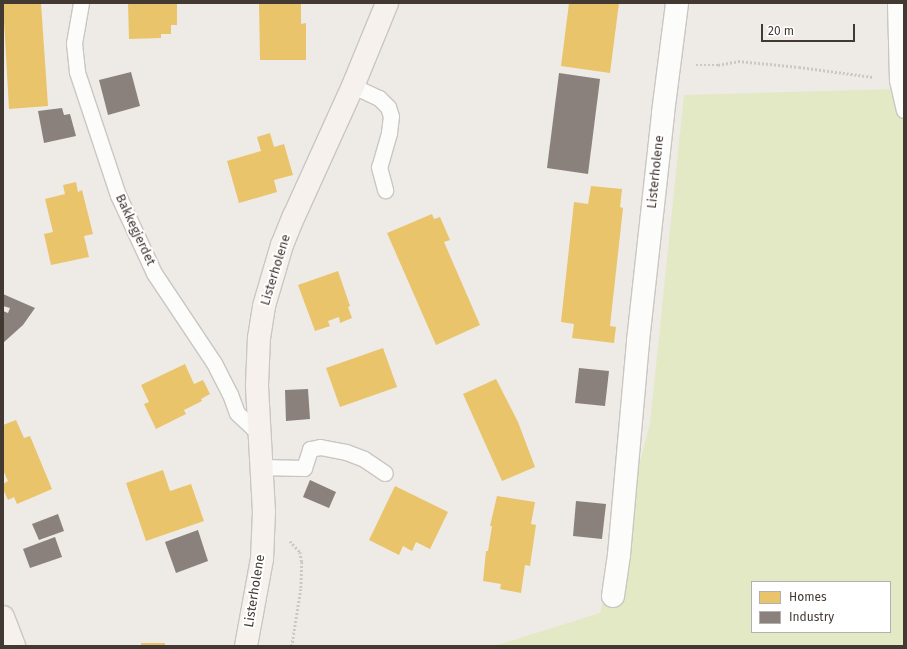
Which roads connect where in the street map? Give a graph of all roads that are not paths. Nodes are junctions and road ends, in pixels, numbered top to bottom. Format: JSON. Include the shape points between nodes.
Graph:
{"nodes":[{"id":1,"x":81,"y":3,"type":"edge"},
{"id":2,"x":387,"y":3,"type":"edge"},
{"id":3,"x":677,"y":3,"type":"edge"},
{"id":4,"x":895,"y":3,"type":"edge"},
{"id":5,"x":353,"y":86,"type":"junction"},
{"id":6,"x":904,"y":110,"type":"edge"},
{"id":7,"x":385,"y":190,"type":"dead end"},
{"id":8,"x":259,"y":429,"type":"junction"},
{"id":9,"x":261,"y":467,"type":"junction"},
{"id":10,"x":385,"y":474,"type":"dead end"},
{"id":11,"x":613,"y":596,"type":"dead end"},
{"id":12,"x":3,"y":618,"type":"edge"},
{"id":13,"x":14,"y":646,"type":"edge"},
{"id":14,"x":246,"y":646,"type":"edge"}],
"edges":[{"from":1,"to":8,"type":"lane","name":"Bakkegjerdet","via":[[74,43],[77,72],[118,196],[154,273],[214,363],[237,413],[248,425]]},
{"from":2,"to":5,"type":"street","name":"Listerholene"},
{"from":3,"to":11,"type":"street","name":"Listerholene","via":[[638,341]]},
{"from":4,"to":6,"type":"lane","via":[[897,80]]},
{"from":5,"to":7,"type":"lane","via":[[379,98],[388,107],[391,116],[379,167]]},
{"from":5,"to":8,"type":"street","name":"Listerholene","via":[[282,245],[264,306],[259,338]]},
{"from":8,"to":9,"type":"street","name":"Listerholene"},
{"from":9,"to":10,"type":"lane","via":[[304,468],[310,449],[320,447],[346,452],[364,459]]},
{"from":9,"to":14,"type":"street","name":"Listerholene","via":[[264,512],[262,558]]},
{"from":12,"to":13,"type":"street"}]}
